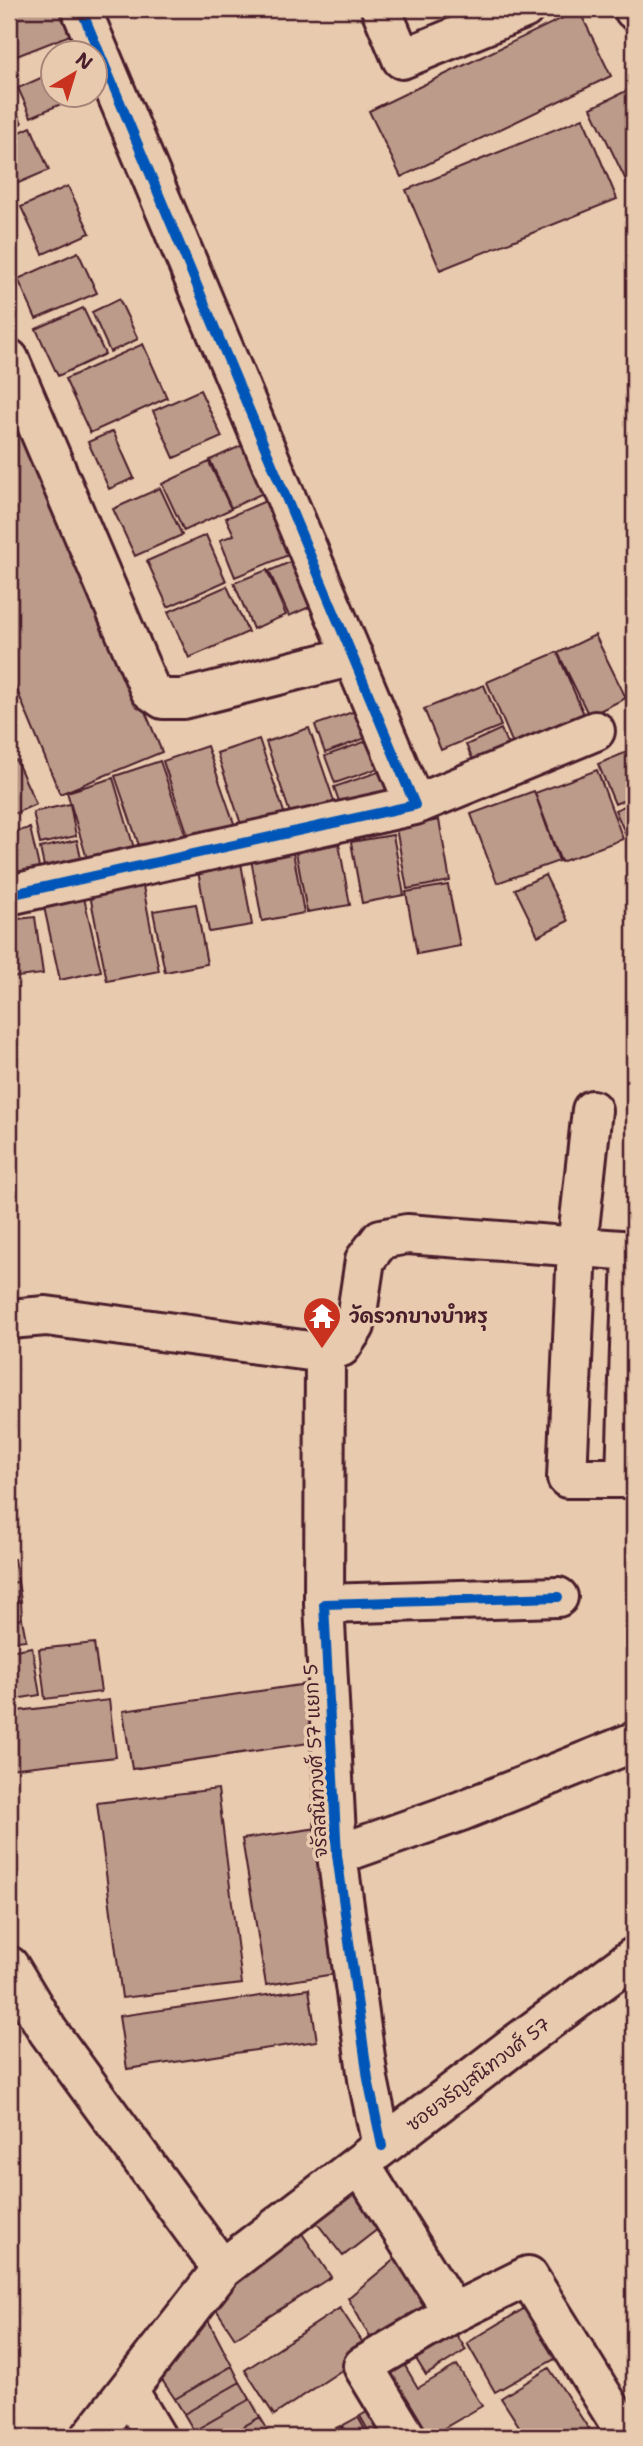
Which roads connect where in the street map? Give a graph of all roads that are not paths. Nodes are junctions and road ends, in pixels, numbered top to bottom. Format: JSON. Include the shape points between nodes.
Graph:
{"nodes":[{"id":1,"x":81,"y":9,"type":"edge"},
{"id":2,"x":381,"y":9,"type":"edge"},
{"id":3,"x":524,"y":9,"type":"edge"},
{"id":4,"x":482,"y":17,"type":"edge"},
{"id":5,"x":9,"y":359,"type":"edge"},
{"id":6,"x":353,"y":656,"type":"junction"},
{"id":7,"x":595,"y":732,"type":"dead end"},
{"id":8,"x":415,"y":805,"type":"junction"},
{"id":9,"x":9,"y":895,"type":"edge"},
{"id":10,"x":592,"y":1110,"type":"dead end"},
{"id":11,"x":577,"y":1247,"type":"junction"},
{"id":12,"x":634,"y":1250,"type":"edge"},
{"id":13,"x":9,"y":1319,"type":"edge"},
{"id":14,"x":325,"y":1353,"type":"junction"},
{"id":15,"x":630,"y":1477,"type":"edge"},
{"id":16,"x":558,"y":1597,"type":"dead end"},
{"id":17,"x":324,"y":1604,"type":"junction"},
{"id":18,"x":634,"y":1742,"type":"edge"},
{"id":19,"x":337,"y":1855,"type":"junction"},
{"id":20,"x":634,"y":1957,"type":"edge"},
{"id":21,"x":9,"y":1966,"type":"edge"},
{"id":22,"x":371,"y":2155,"type":"junction"},
{"id":23,"x":222,"y":2269,"type":"junction"},
{"id":24,"x":453,"y":2313,"type":"junction"},
{"id":25,"x":128,"y":2390,"type":"junction"},
{"id":26,"x":91,"y":2437,"type":"edge"},
{"id":27,"x":156,"y":2437,"type":"edge"},
{"id":28,"x":406,"y":2437,"type":"edge"},
{"id":29,"x":628,"y":2437,"type":"edge"}],
"edges":[{"from":1,"to":6,"type":"street"},
{"from":2,"to":4,"type":"street","via":[[402,59]]},
{"from":3,"to":4,"type":"street"},
{"from":5,"to":6,"type":"street","via":[[150,690],[163,699],[183,699]]},
{"from":6,"to":8,"type":"street"},
{"from":7,"to":8,"type":"street"},
{"from":8,"to":9,"type":"street"},
{"from":10,"to":11,"type":"street"},
{"from":11,"to":12,"type":"street"},
{"from":11,"to":14,"type":"street","via":[[407,1234],[381,1239],[365,1260],[355,1326],[341,1347]]},
{"from":11,"to":15,"type":"street","via":[[568,1478]]},
{"from":12,"to":15,"type":"street"},
{"from":13,"to":14,"type":"street","via":[[46,1316]]},
{"from":14,"to":17,"type":"street","name":"จรัลสนิทวงศ์ 57 แยก 5"},
{"from":16,"to":17,"type":"street"},
{"from":17,"to":19,"type":"street","name":"จรัลสนิทวงศ์ 57 แยก 5"},
{"from":18,"to":19,"type":"street"},
{"from":19,"to":22,"type":"street","name":"จรัลสนิทวงศ์ 57 แยก 5","via":[[366,2067]]},
{"from":20,"to":22,"type":"street","name":"ซอยจรัญสนิทวงศ์ 57"},
{"from":21,"to":23,"type":"street","via":[[48,2031]]},
{"from":22,"to":23,"type":"street","name":"ซอยจรัญสนิทวงศ์ 57"},
{"from":22,"to":24,"type":"street"},
{"from":23,"to":25,"type":"street","name":"ซอยจรัญสนิทวงศ์ 57"},
{"from":24,"to":28,"type":"street","via":[[363,2366]]},
{"from":24,"to":29,"type":"street","via":[[528,2276]]},
{"from":25,"to":26,"type":"street","name":"ซอยจรัญสนิทวงศ์ 57"},
{"from":25,"to":27,"type":"street"}]}
